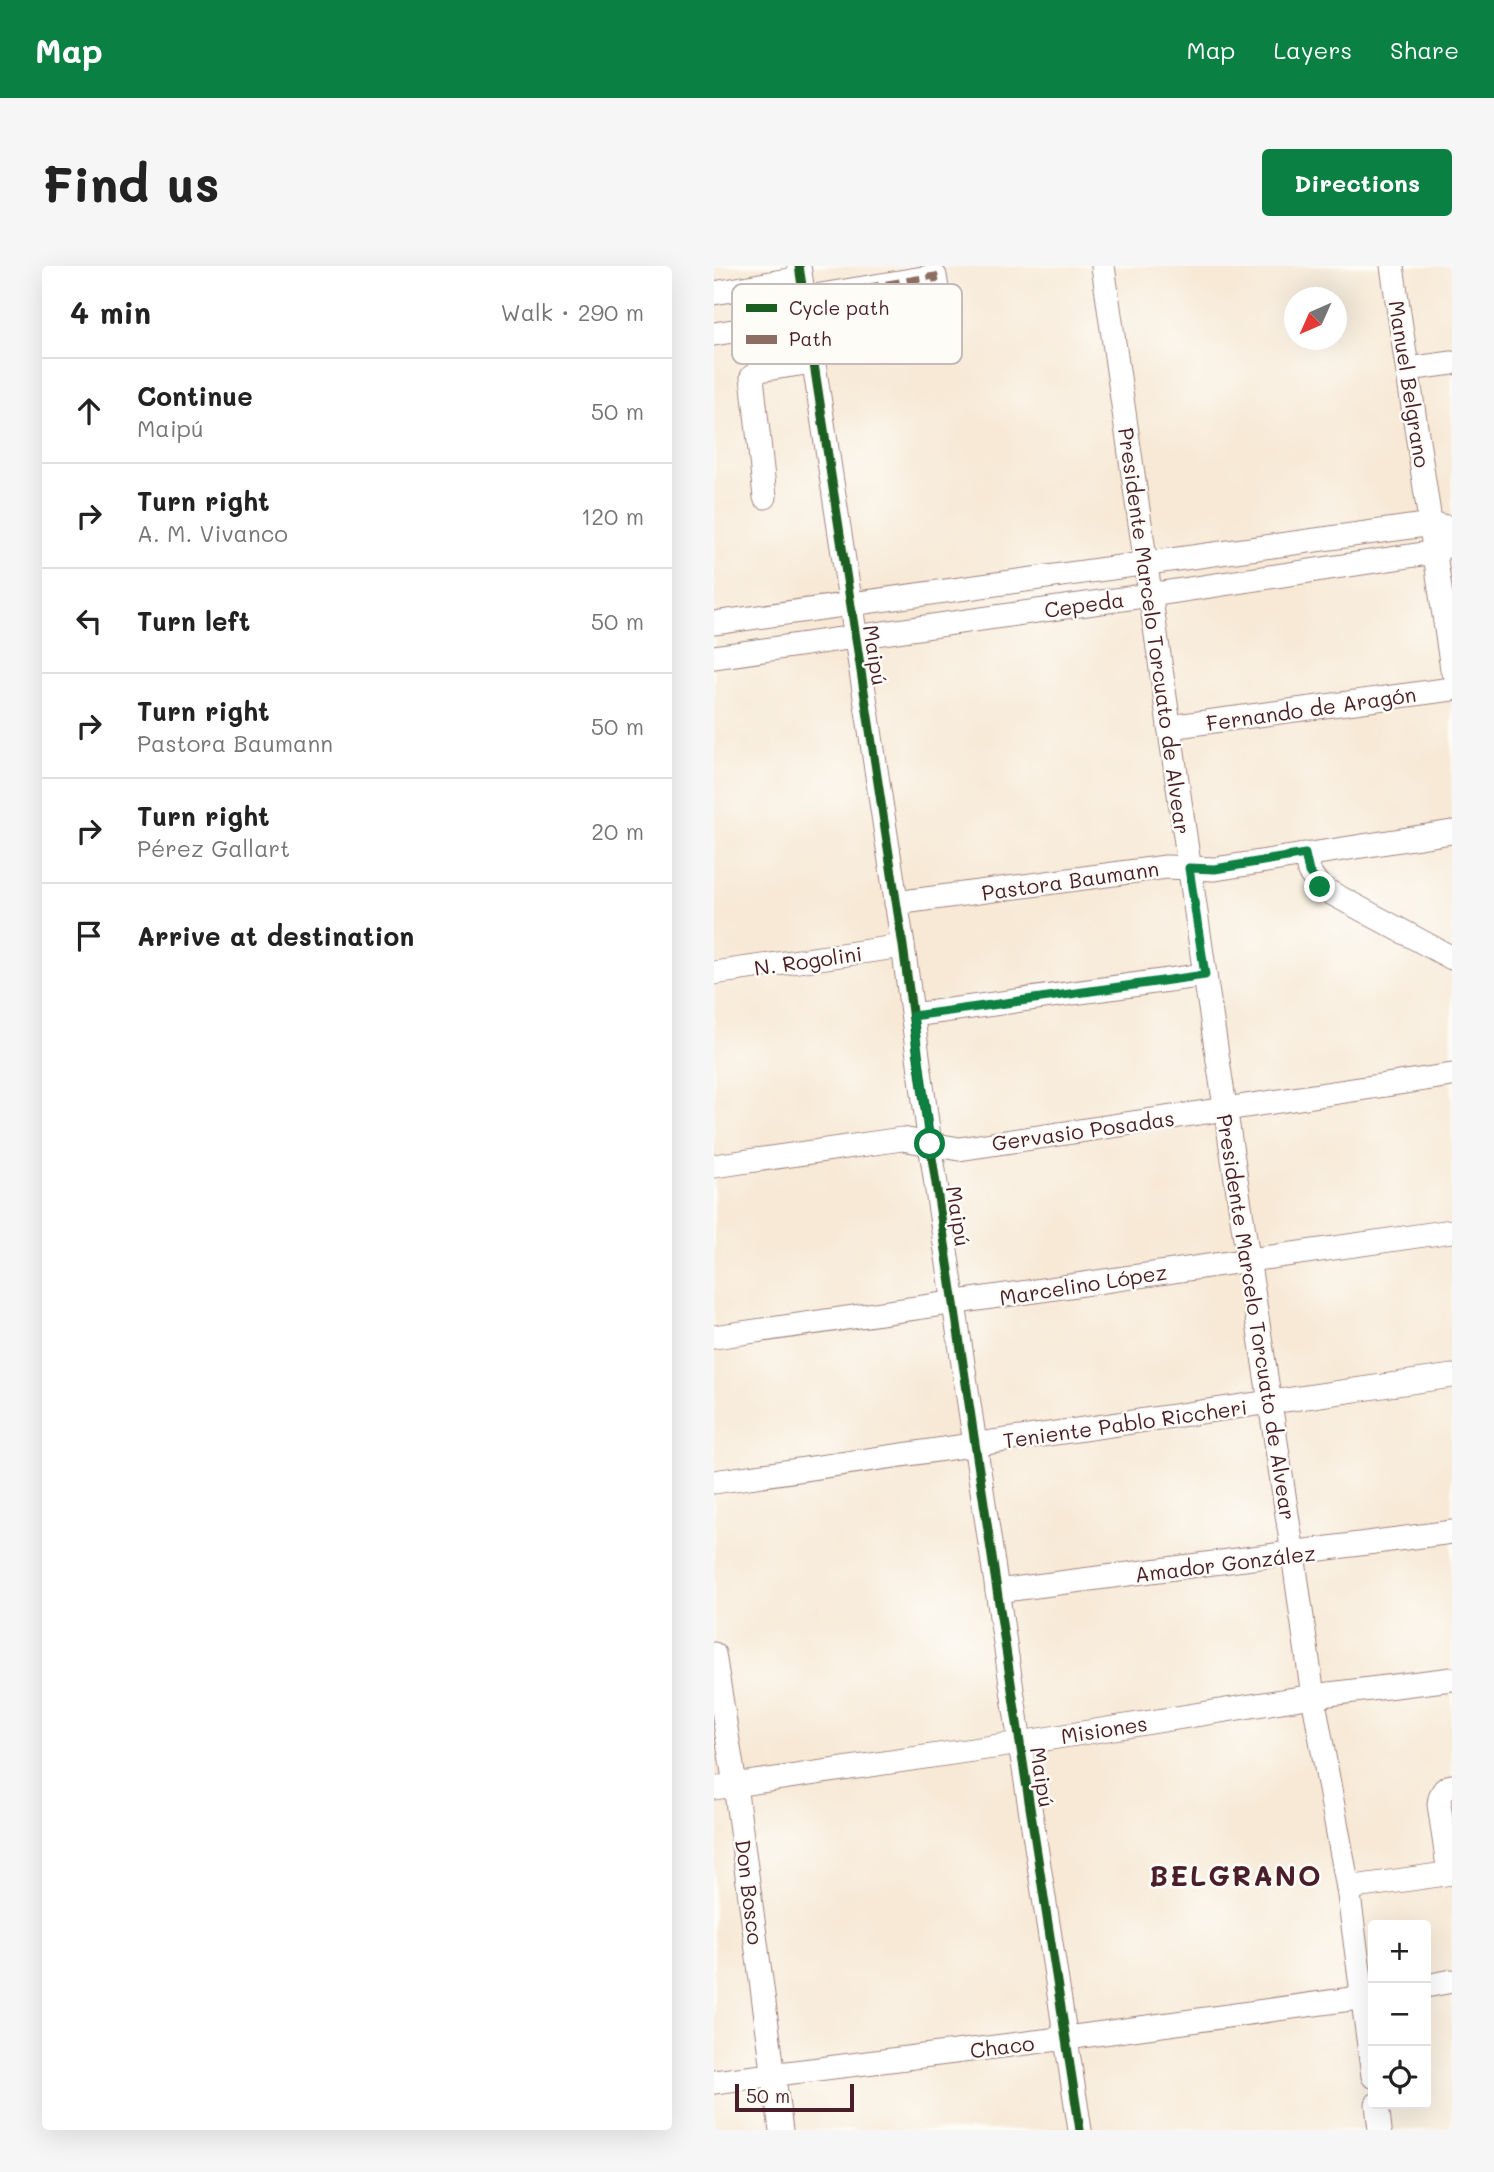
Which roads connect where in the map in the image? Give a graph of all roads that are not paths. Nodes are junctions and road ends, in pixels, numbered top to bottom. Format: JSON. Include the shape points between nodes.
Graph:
{"nodes":[{"id":1,"x":1102,"y":266,"type":"edge"},
{"id":2,"x":1392,"y":266,"type":"edge"},
{"id":3,"x":753,"y":276,"type":"edge"},
{"id":4,"x":735,"y":284,"type":"edge"},
{"id":5,"x":781,"y":284,"type":"edge"},
{"id":6,"x":859,"y":284,"type":"edge"},
{"id":7,"x":936,"y":284,"type":"edge"},
{"id":8,"x":732,"y":285,"type":"edge"},
{"id":9,"x":714,"y":293,"type":"edge"},
{"id":10,"x":732,"y":325,"type":"edge"},
{"id":11,"x":714,"y":334,"type":"edge"},
{"id":12,"x":1452,"y":363,"type":"edge"},
{"id":13,"x":800,"y":364,"type":"edge"},
{"id":14,"x":813,"y":364,"type":"edge"},
{"id":15,"x":1408,"y":369,"type":"junction"},
{"id":16,"x":765,"y":497,"type":"dead end"},
{"id":17,"x":1442,"y":526,"type":"edge"},
{"id":18,"x":1444,"y":547,"type":"edge"},
{"id":19,"x":1144,"y":565,"type":"junction"},
{"id":20,"x":1150,"y":595,"type":"junction"},
{"id":21,"x":850,"y":604,"type":"junction"},
{"id":22,"x":714,"y":624,"type":"edge"},
{"id":23,"x":855,"y":637,"type":"junction"},
{"id":24,"x":714,"y":657,"type":"edge"},
{"id":25,"x":1452,"y":669,"type":"edge"},
{"id":26,"x":1452,"y":689,"type":"edge"},
{"id":27,"x":1169,"y":727,"type":"junction"},
{"id":28,"x":1452,"y":832,"type":"edge"},
{"id":29,"x":1305,"y":854,"type":"junction"},
{"id":30,"x":1189,"y":868,"type":"junction"},
{"id":31,"x":895,"y":903,"type":"junction"},
{"id":32,"x":903,"y":946,"type":"junction"},
{"id":33,"x":1452,"y":958,"type":"edge"},
{"id":34,"x":714,"y":973,"type":"edge"},
{"id":35,"x":1205,"y":975,"type":"junction"},
{"id":36,"x":913,"y":1016,"type":"junction"},
{"id":37,"x":1452,"y":1075,"type":"edge"},
{"id":38,"x":1225,"y":1109,"type":"junction"},
{"id":39,"x":930,"y":1144,"type":"junction"},
{"id":40,"x":714,"y":1166,"type":"edge"},
{"id":41,"x":1452,"y":1231,"type":"edge"},
{"id":42,"x":1247,"y":1260,"type":"junction"},
{"id":43,"x":954,"y":1304,"type":"junction"},
{"id":44,"x":714,"y":1337,"type":"edge"},
{"id":45,"x":1452,"y":1376,"type":"edge"},
{"id":46,"x":1270,"y":1402,"type":"junction"},
{"id":47,"x":975,"y":1444,"type":"junction"},
{"id":48,"x":714,"y":1482,"type":"edge"},
{"id":49,"x":1452,"y":1532,"type":"edge"},
{"id":50,"x":1293,"y":1554,"type":"junction"},
{"id":51,"x":997,"y":1591,"type":"junction"},
{"id":52,"x":714,"y":1654,"type":"edge"},
{"id":53,"x":1452,"y":1679,"type":"edge"},
{"id":54,"x":1313,"y":1696,"type":"junction"},
{"id":55,"x":1020,"y":1743,"type":"junction"},
{"id":56,"x":1452,"y":1786,"type":"edge"},
{"id":57,"x":725,"y":1787,"type":"edge"},
{"id":58,"x":1450,"y":1873,"type":"edge"},
{"id":59,"x":1348,"y":1888,"type":"junction"},
{"id":60,"x":1452,"y":1981,"type":"edge"},
{"id":61,"x":1431,"y":1985,"type":"edge"},
{"id":62,"x":1368,"y":1996,"type":"edge"},
{"id":63,"x":1067,"y":2038,"type":"junction"},
{"id":64,"x":774,"y":2074,"type":"junction"},
{"id":65,"x":714,"y":2082,"type":"edge"},
{"id":66,"x":1378,"y":2109,"type":"edge"},
{"id":67,"x":781,"y":2130,"type":"edge"},
{"id":68,"x":1080,"y":2130,"type":"edge"},
{"id":69,"x":1380,"y":2130,"type":"edge"}],
"edges":[{"from":1,"to":19,"type":"street","name":"Presidente Marcelo Torcuato de Alvear"},
{"from":2,"to":15,"type":"street","name":"Manuel Belgrano"},
{"from":3,"to":4,"type":"street"},
{"from":3,"to":5,"type":"street"},
{"from":6,"to":7,"type":"street","via":[[935,276]]},
{"from":8,"to":9,"type":"street"},
{"from":10,"to":11,"type":"street"},
{"from":12,"to":15,"type":"street"},
{"from":13,"to":16,"type":"street","via":[[760,370],[752,377]]},
{"from":14,"to":21,"type":"street","name":"Maipú"},
{"from":15,"to":17,"type":"street","name":"Manuel Belgrano"},
{"from":17,"to":18,"type":"street","name":"Manuel Belgrano"},
{"from":17,"to":19,"type":"street","name":"Cepeda"},
{"from":18,"to":20,"type":"street","name":"Cepeda"},
{"from":18,"to":25,"type":"street","name":"Manuel Belgrano"},
{"from":19,"to":20,"type":"street","name":"Presidente Marcelo Torcuato de Alvear"},
{"from":19,"to":21,"type":"street","name":"Cepeda"},
{"from":20,"to":23,"type":"street","name":"Cepeda"},
{"from":20,"to":27,"type":"street","name":"Presidente Marcelo Torcuato de Alvear"},
{"from":21,"to":22,"type":"street","name":"Cepeda"},
{"from":21,"to":23,"type":"street","name":"Maipú"},
{"from":23,"to":24,"type":"street","name":"Cepeda"},
{"from":23,"to":31,"type":"street","name":"Maipú"},
{"from":26,"to":27,"type":"street","name":"Fernando de Aragón"},
{"from":27,"to":30,"type":"street","name":"Presidente Marcelo Torcuato de Alvear"},
{"from":28,"to":29,"type":"street","name":"Pastora Baumann"},
{"from":29,"to":30,"type":"street","name":"Pastora Baumann","via":[[1215,869]]},
{"from":29,"to":33,"type":"street","via":[[1309,872],[1320,887]]},
{"from":30,"to":31,"type":"street","name":"Pastora Baumann","via":[[1166,867]]},
{"from":30,"to":35,"type":"street","name":"Presidente Marcelo Torcuato de Alvear"},
{"from":31,"to":32,"type":"street","name":"Maipú"},
{"from":32,"to":34,"type":"street","name":"N. Rogolini"},
{"from":32,"to":36,"type":"street","name":"Maipú"},
{"from":35,"to":36,"type":"street"},
{"from":35,"to":38,"type":"street","name":"Presidente Marcelo Torcuato de Alvear"},
{"from":36,"to":39,"type":"street","name":"Maipú"},
{"from":37,"to":38,"type":"street","name":"Gervasio Posadas"},
{"from":38,"to":39,"type":"street","name":"Gervasio Posadas","via":[[959,1149]]},
{"from":38,"to":42,"type":"street","name":"Presidente Marcelo Torcuato de Alvear"},
{"from":39,"to":40,"type":"street","name":"Gervasio Posadas","via":[[902,1139]]},
{"from":39,"to":43,"type":"street","name":"Maipú"},
{"from":41,"to":42,"type":"street","name":"Marcelino López"},
{"from":42,"to":43,"type":"street","name":"Marcelino López"},
{"from":42,"to":46,"type":"street","name":"Presidente Marcelo Torcuato de Alvear"},
{"from":43,"to":44,"type":"street","name":"Marcelino López"},
{"from":43,"to":47,"type":"street","name":"Maipú"},
{"from":45,"to":46,"type":"street","name":"Teniente Pablo Riccheri"},
{"from":46,"to":47,"type":"street","name":"Teniente Pablo Riccheri"},
{"from":46,"to":50,"type":"street","name":"Presidente Marcelo Torcuato de Alvear"},
{"from":47,"to":48,"type":"street","name":"Teniente Pablo Riccheri"},
{"from":47,"to":51,"type":"street","name":"Maipú"},
{"from":49,"to":50,"type":"street","name":"Amador González"},
{"from":50,"to":51,"type":"street","name":"Amador González"},
{"from":50,"to":54,"type":"street","name":"Presidente Marcelo Torcuato de Alvear"},
{"from":51,"to":55,"type":"street","name":"Maipú"},
{"from":52,"to":57,"type":"street","name":"Don Bosco"},
{"from":53,"to":54,"type":"street","name":"Misiones"},
{"from":54,"to":55,"type":"street","name":"Misiones"},
{"from":54,"to":59,"type":"street","name":"Presidente Marcelo Torcuato de Alvear"},
{"from":55,"to":57,"type":"street","name":"Misiones"},
{"from":55,"to":63,"type":"street","name":"Maipú"},
{"from":56,"to":58,"type":"street","via":[[1441,1794],[1439,1804]]},
{"from":57,"to":64,"type":"street","name":"Don Bosco"},
{"from":58,"to":59,"type":"street"},
{"from":59,"to":62,"type":"street","name":"Presidente Marcelo Torcuato de Alvear"},
{"from":60,"to":61,"type":"street"},
{"from":62,"to":63,"type":"street","name":"Chaco"},
{"from":63,"to":64,"type":"street","name":"Chaco"},
{"from":63,"to":68,"type":"street","name":"Maipú"},
{"from":64,"to":65,"type":"street","name":"Chaco"},
{"from":64,"to":67,"type":"street","name":"Don Bosco"},
{"from":66,"to":69,"type":"street"}]}
